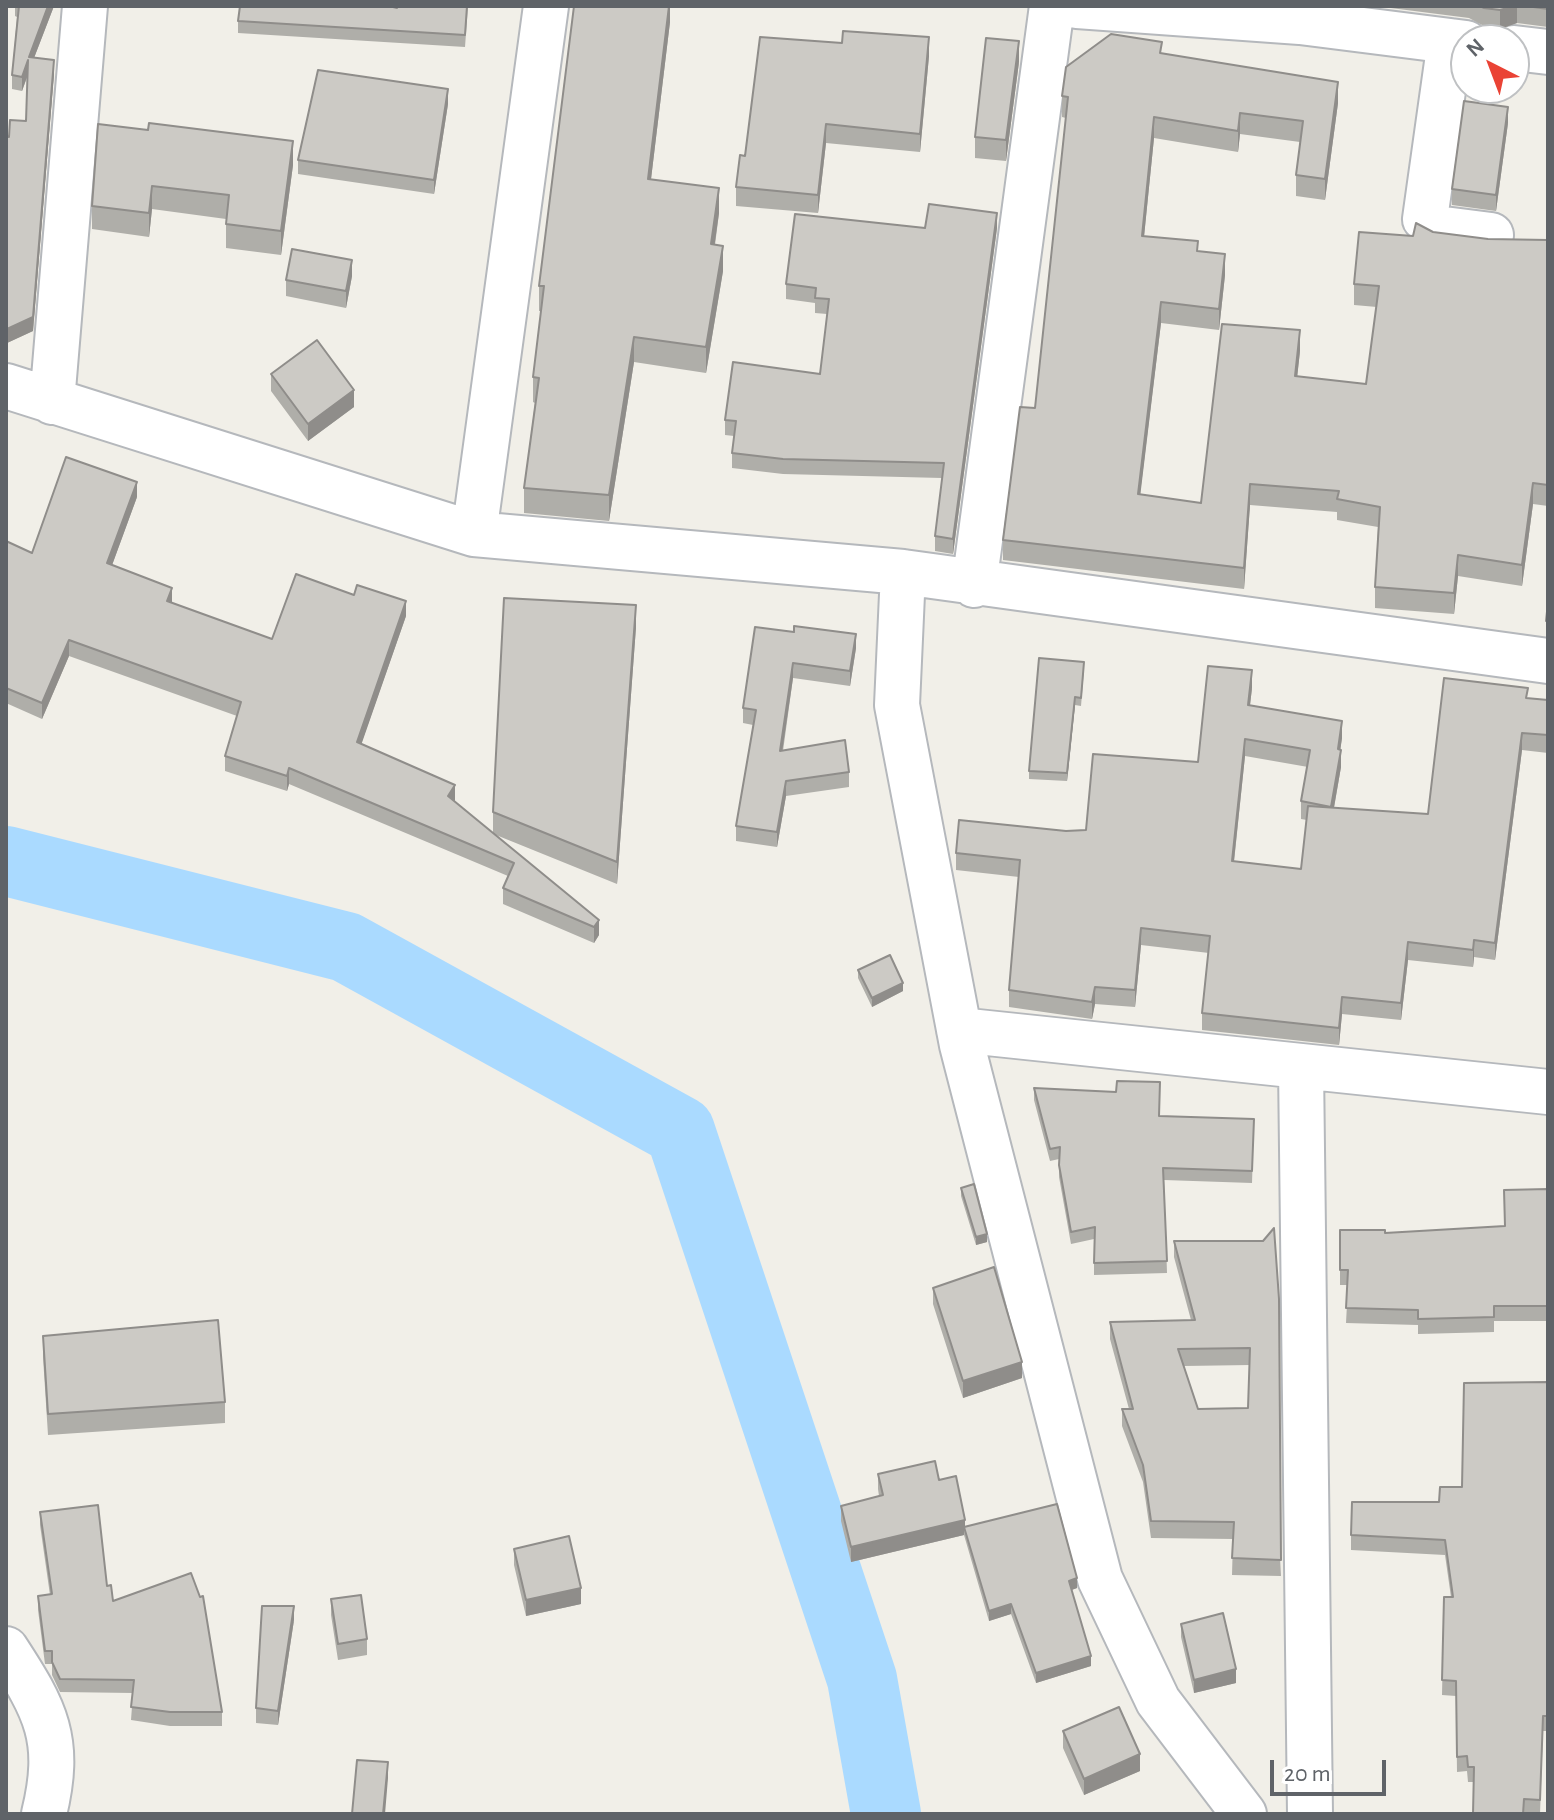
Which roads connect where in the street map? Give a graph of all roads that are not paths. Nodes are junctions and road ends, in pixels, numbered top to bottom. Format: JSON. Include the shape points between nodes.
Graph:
{"nodes":[{"id":1,"x":85,"y":6,"type":"edge"},
{"id":2,"x":546,"y":6,"type":"edge"},
{"id":3,"x":1052,"y":6,"type":"edge"},
{"id":4,"x":1077,"y":6,"type":"edge"},
{"id":5,"x":1302,"y":14,"type":"edge"},
{"id":6,"x":1450,"y":41,"type":"edge"},
{"id":7,"x":1450,"y":85,"type":"edge"},
{"id":8,"x":1491,"y":235,"type":"dead end"},
{"id":9,"x":6,"y":386,"type":"edge"},
{"id":10,"x":52,"y":402,"type":"junction"},
{"id":11,"x":474,"y":534,"type":"junction"},
{"id":12,"x":903,"y":572,"type":"junction"},
{"id":13,"x":974,"y":585,"type":"junction"},
{"id":14,"x":1548,"y":661,"type":"edge"},
{"id":15,"x":959,"y":1030,"type":"junction"},
{"id":16,"x":1301,"y":1066,"type":"junction"},
{"id":17,"x":1548,"y":1092,"type":"edge"},
{"id":18,"x":6,"y":1649,"type":"edge"},
{"id":19,"x":44,"y":1814,"type":"edge"},
{"id":20,"x":1244,"y":1814,"type":"edge"},
{"id":21,"x":1310,"y":1814,"type":"edge"}],
"edges":[{"from":1,"to":10,"type":"street"},
{"from":2,"to":11,"type":"street"},
{"from":3,"to":13,"type":"street"},
{"from":4,"to":5,"type":"street"},
{"from":5,"to":6,"type":"street"},
{"from":7,"to":8,"type":"street","via":[[1425,219],[1436,228]]},
{"from":9,"to":10,"type":"street"},
{"from":10,"to":11,"type":"street"},
{"from":11,"to":12,"type":"street"},
{"from":12,"to":13,"type":"street"},
{"from":12,"to":15,"type":"street","via":[[897,705]]},
{"from":13,"to":14,"type":"street"},
{"from":15,"to":16,"type":"street"},
{"from":15,"to":20,"type":"street","via":[[1100,1579],[1158,1701]]},
{"from":16,"to":17,"type":"street"},
{"from":16,"to":21,"type":"street"},
{"from":18,"to":19,"type":"street","via":[[39,1699],[49,1727],[52,1779]]}]}
